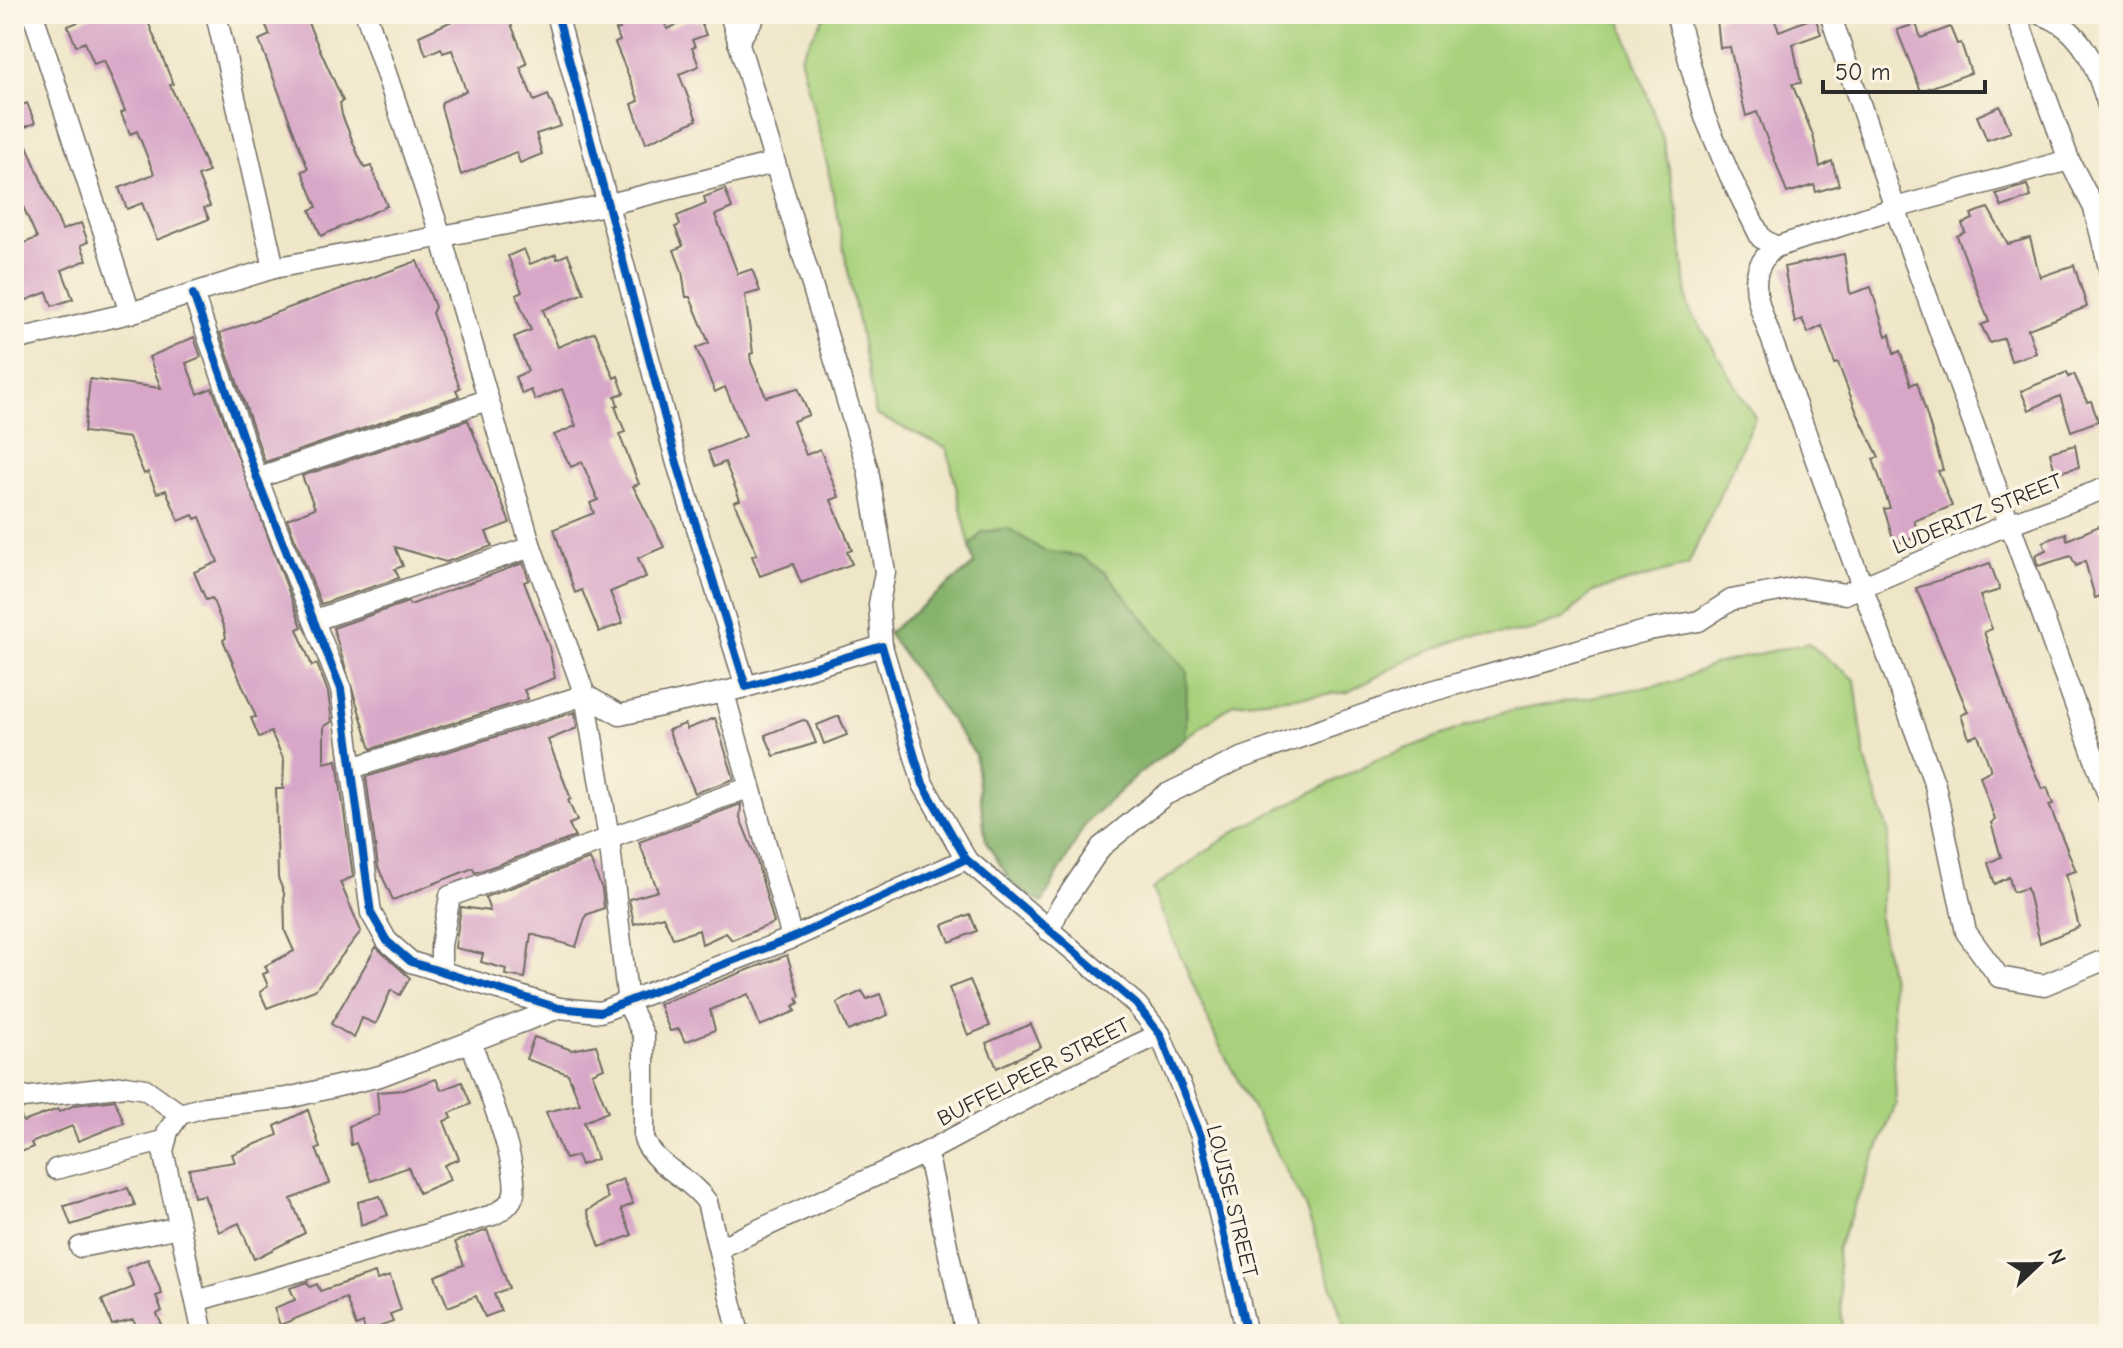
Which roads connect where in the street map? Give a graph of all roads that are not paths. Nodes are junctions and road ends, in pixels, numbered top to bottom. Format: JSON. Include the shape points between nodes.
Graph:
{"nodes":[{"id":1,"x":33,"y":14,"type":"edge"},
{"id":2,"x":216,"y":14,"type":"edge"},
{"id":3,"x":366,"y":14,"type":"edge"},
{"id":4,"x":557,"y":14,"type":"edge"},
{"id":5,"x":730,"y":14,"type":"edge"},
{"id":6,"x":756,"y":14,"type":"edge"},
{"id":7,"x":1676,"y":14,"type":"edge"},
{"id":8,"x":1830,"y":14,"type":"edge"},
{"id":9,"x":2016,"y":14,"type":"edge"},
{"id":10,"x":2040,"y":14,"type":"edge"},
{"id":11,"x":738,"y":42,"type":"junction"},
{"id":12,"x":2109,"y":108,"type":"edge"},
{"id":13,"x":2069,"y":160,"type":"junction"},
{"id":14,"x":774,"y":163,"type":"junction"},
{"id":15,"x":606,"y":205,"type":"junction"},
{"id":16,"x":1895,"y":208,"type":"junction"},
{"id":17,"x":2102,"y":214,"type":"edge"},
{"id":18,"x":441,"y":236,"type":"junction"},
{"id":19,"x":1776,"y":247,"type":"junction"},
{"id":20,"x":274,"y":268,"type":"junction"},
{"id":21,"x":2109,"y":268,"type":"edge"},
{"id":22,"x":193,"y":294,"type":"junction"},
{"id":23,"x":130,"y":313,"type":"junction"},
{"id":24,"x":14,"y":340,"type":"edge"},
{"id":25,"x":487,"y":400,"type":"junction"},
{"id":26,"x":257,"y":478,"type":"junction"},
{"id":27,"x":2109,"y":487,"type":"edge"},
{"id":28,"x":2009,"y":524,"type":"junction"},
{"id":29,"x":531,"y":547,"type":"junction"},
{"id":30,"x":1864,"y":585,"type":"junction"},
{"id":31,"x":315,"y":620,"type":"junction"},
{"id":32,"x":882,"y":646,"type":"junction"},
{"id":33,"x":746,"y":687,"type":"junction"},
{"id":34,"x":724,"y":693,"type":"junction"},
{"id":35,"x":585,"y":695,"type":"junction"},
{"id":36,"x":352,"y":768,"type":"junction"},
{"id":37,"x":748,"y":788,"type":"junction"},
{"id":38,"x":2109,"y":798,"type":"edge"},
{"id":39,"x":609,"y":838,"type":"junction"},
{"id":40,"x":966,"y":859,"type":"junction"},
{"id":41,"x":1049,"y":931,"type":"junction"},
{"id":42,"x":792,"y":938,"type":"junction"},
{"id":43,"x":2109,"y":958,"type":"edge"},
{"id":44,"x":441,"y":972,"type":"junction"},
{"id":45,"x":628,"y":1004,"type":"junction"},
{"id":46,"x":559,"y":1008,"type":"junction"},
{"id":47,"x":1160,"y":1034,"type":"junction"},
{"id":48,"x":471,"y":1042,"type":"junction"},
{"id":49,"x":14,"y":1099,"type":"edge"},
{"id":50,"x":180,"y":1114,"type":"junction"},
{"id":51,"x":166,"y":1140,"type":"junction"},
{"id":52,"x":927,"y":1152,"type":"junction"},
{"id":53,"x":56,"y":1169,"type":"dead end"},
{"id":54,"x":180,"y":1227,"type":"junction"},
{"id":55,"x":80,"y":1247,"type":"dead end"},
{"id":56,"x":719,"y":1248,"type":"junction"},
{"id":57,"x":196,"y":1301,"type":"junction"},
{"id":58,"x":203,"y":1334,"type":"edge"},
{"id":59,"x":739,"y":1334,"type":"edge"},
{"id":60,"x":966,"y":1334,"type":"edge"},
{"id":61,"x":1247,"y":1334,"type":"edge"}],
"edges":[{"from":1,"to":23,"type":"street"},
{"from":2,"to":20,"type":"street"},
{"from":3,"to":18,"type":"street"},
{"from":4,"to":15,"type":"street"},
{"from":5,"to":11,"type":"street","name":"LOUISE STREET"},
{"from":6,"to":11,"type":"street"},
{"from":7,"to":19,"type":"street","via":[[1717,147],[1761,238]]},
{"from":8,"to":16,"type":"street"},
{"from":9,"to":13,"type":"street"},
{"from":10,"to":12,"type":"street","via":[[2059,20],[2077,37],[2094,62]]},
{"from":11,"to":14,"type":"street","name":"LOUISE STREET"},
{"from":13,"to":16,"type":"street"},
{"from":13,"to":17,"type":"street"},
{"from":14,"to":15,"type":"street"},
{"from":14,"to":32,"type":"street","name":"LOUISE STREET","via":[[868,470],[885,572],[879,604]]},
{"from":15,"to":18,"type":"street"},
{"from":15,"to":33,"type":"street"},
{"from":16,"to":19,"type":"street"},
{"from":16,"to":28,"type":"street"},
{"from":17,"to":21,"type":"street"},
{"from":18,"to":20,"type":"street"},
{"from":18,"to":25,"type":"street"},
{"from":19,"to":30,"type":"street","via":[[1762,257],[1756,297]]},
{"from":20,"to":22,"type":"street"},
{"from":22,"to":23,"type":"street"},
{"from":22,"to":26,"type":"street"},
{"from":23,"to":24,"type":"street"},
{"from":25,"to":26,"type":"street"},
{"from":25,"to":29,"type":"street"},
{"from":26,"to":31,"type":"street"},
{"from":27,"to":28,"type":"street","name":"LUDERITZ STREET"},
{"from":28,"to":30,"type":"street","name":"LUDERITZ STREET"},
{"from":28,"to":38,"type":"street"},
{"from":29,"to":31,"type":"street"},
{"from":29,"to":35,"type":"street"},
{"from":30,"to":41,"type":"street","name":"LUDERITZ STREET","via":[[1845,594],[1802,587],[1731,600],[1699,621],[1649,630],[1425,693],[1239,759],[1165,795],[1101,847]]},
{"from":30,"to":43,"type":"street","via":[[1935,785],[1966,932],[1999,977],[2044,985]]},
{"from":31,"to":36,"type":"street","via":[[341,689]]},
{"from":32,"to":33,"type":"street"},
{"from":32,"to":40,"type":"street","name":"LOUISE STREET","via":[[923,784]]},
{"from":33,"to":34,"type":"street"},
{"from":34,"to":35,"type":"street","via":[[620,715]]},
{"from":34,"to":37,"type":"street"},
{"from":35,"to":36,"type":"street"},
{"from":35,"to":39,"type":"street"},
{"from":36,"to":44,"type":"street","via":[[371,913],[387,941],[411,962]]},
{"from":37,"to":39,"type":"street"},
{"from":37,"to":42,"type":"street"},
{"from":39,"to":44,"type":"street","via":[[450,896]]},
{"from":39,"to":45,"type":"street"},
{"from":40,"to":41,"type":"street","name":"LOUISE STREET"},
{"from":40,"to":42,"type":"street"},
{"from":41,"to":47,"type":"street","name":"LOUISE STREET","via":[[1136,1004]]},
{"from":42,"to":45,"type":"street"},
{"from":44,"to":46,"type":"street"},
{"from":45,"to":46,"type":"street","via":[[600,1012]]},
{"from":45,"to":56,"type":"street","via":[[644,1036],[644,1139],[650,1152],[707,1202]]},
{"from":46,"to":48,"type":"street"},
{"from":47,"to":52,"type":"street","name":"BUFFELPEER STREET"},
{"from":47,"to":61,"type":"street","name":"LOUISE STREET","via":[[1201,1136]]},
{"from":48,"to":50,"type":"street","via":[[339,1088]]},
{"from":48,"to":57,"type":"street","via":[[511,1166],[514,1194],[506,1208]]},
{"from":49,"to":50,"type":"street","via":[[126,1086],[145,1089]]},
{"from":50,"to":51,"type":"street"},
{"from":51,"to":53,"type":"street"},
{"from":51,"to":54,"type":"street","via":[[163,1151]]},
{"from":52,"to":56,"type":"street","name":"BUFFELPEER STREET"},
{"from":52,"to":60,"type":"street","name":"BUFFELPEER STREET"},
{"from":54,"to":55,"type":"street"},
{"from":54,"to":57,"type":"street"},
{"from":56,"to":59,"type":"street"},
{"from":57,"to":58,"type":"street"}]}
